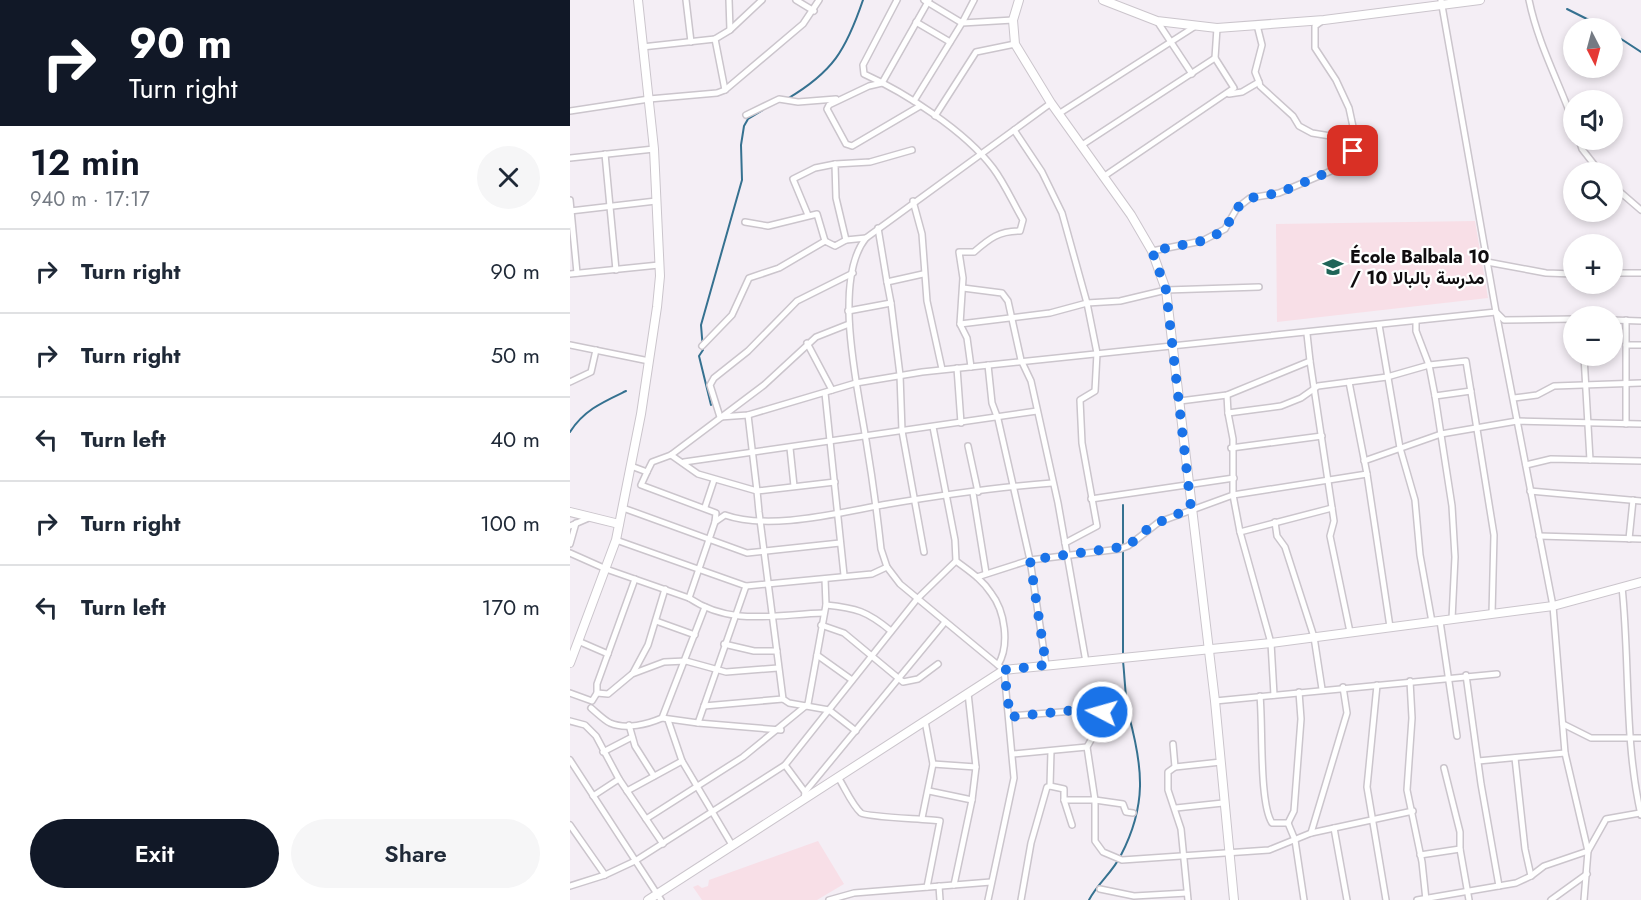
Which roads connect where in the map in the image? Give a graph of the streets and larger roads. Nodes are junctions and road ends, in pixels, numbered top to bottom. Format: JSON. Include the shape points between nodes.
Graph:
{"nodes":[{"id":1,"x":638,"y":0,"type":"edge"},
{"id":2,"x":686,"y":0,"type":"edge"},
{"id":3,"x":729,"y":0,"type":"edge"},
{"id":4,"x":762,"y":0,"type":"edge"},
{"id":5,"x":796,"y":0,"type":"edge"},
{"id":6,"x":819,"y":0,"type":"edge"},
{"id":7,"x":897,"y":0,"type":"edge"},
{"id":8,"x":974,"y":0,"type":"edge"},
{"id":9,"x":1019,"y":0,"type":"edge"},
{"id":10,"x":1103,"y":0,"type":"edge"},
{"id":11,"x":1480,"y":0,"type":"edge"},
{"id":12,"x":1528,"y":0,"type":"edge"},
{"id":13,"x":927,"y":1,"type":"edge"},
{"id":14,"x":1442,"y":2,"type":"edge"},
{"id":15,"x":814,"y":11,"type":"junction"},
{"id":16,"x":1013,"y":20,"type":"junction"},
{"id":17,"x":1324,"y":20,"type":"junction"},
{"id":18,"x":1157,"y":21,"type":"junction"},
{"id":19,"x":916,"y":22,"type":"junction"},
{"id":20,"x":962,"y":23,"type":"junction"},
{"id":21,"x":1257,"y":25,"type":"junction"},
{"id":22,"x":1194,"y":27,"type":"junction"},
{"id":23,"x":1217,"y":28,"type":"junction"},
{"id":24,"x":730,"y":30,"type":"junction"},
{"id":25,"x":715,"y":39,"type":"junction"},
{"id":26,"x":1172,"y":41,"type":"junction"},
{"id":27,"x":691,"y":42,"type":"junction"},
{"id":28,"x":950,"y":42,"type":"junction"},
{"id":29,"x":1015,"y":44,"type":"junction"},
{"id":30,"x":642,"y":47,"type":"junction"},
{"id":31,"x":1215,"y":58,"type":"junction"},
{"id":32,"x":1192,"y":74,"type":"junction"},
{"id":33,"x":882,"y":82,"type":"junction"},
{"id":34,"x":1260,"y":82,"type":"junction"},
{"id":35,"x":725,"y":90,"type":"junction"},
{"id":36,"x":1229,"y":94,"type":"junction"},
{"id":37,"x":1563,"y":94,"type":"edge"},
{"id":38,"x":650,"y":99,"type":"junction"},
{"id":39,"x":841,"y":99,"type":"junction"},
{"id":40,"x":914,"y":101,"type":"junction"},
{"id":41,"x":1051,"y":103,"type":"junction"},
{"id":42,"x":920,"y":106,"type":"junction"},
{"id":43,"x":570,"y":111,"type":"edge"},
{"id":44,"x":1060,"y":113,"type":"junction"},
{"id":45,"x":746,"y":115,"type":"dead end"},
{"id":46,"x":935,"y":116,"type":"junction"},
{"id":47,"x":1014,"y":130,"type":"junction"},
{"id":48,"x":1355,"y":140,"type":"junction"},
{"id":49,"x":1082,"y":145,"type":"junction"},
{"id":50,"x":654,"y":149,"type":"junction"},
{"id":51,"x":912,"y":150,"type":"dead end"},
{"id":52,"x":1583,"y":150,"type":"edge"},
{"id":53,"x":605,"y":154,"type":"junction"},
{"id":54,"x":981,"y":154,"type":"junction"},
{"id":55,"x":570,"y":158,"type":"edge"},
{"id":56,"x":1592,"y":162,"type":"edge"},
{"id":57,"x":835,"y":164,"type":"junction"},
{"id":58,"x":1103,"y":177,"type":"junction"},
{"id":59,"x":1623,"y":194,"type":"edge"},
{"id":60,"x":570,"y":200,"type":"edge"},
{"id":61,"x":656,"y":201,"type":"junction"},
{"id":62,"x":913,"y":201,"type":"junction"},
{"id":63,"x":610,"y":206,"type":"junction"},
{"id":64,"x":1641,"y":210,"type":"edge"},
{"id":65,"x":570,"y":211,"type":"edge"},
{"id":66,"x":808,"y":215,"type":"junction"},
{"id":67,"x":745,"y":222,"type":"dead end"},
{"id":68,"x":878,"y":228,"type":"junction"},
{"id":69,"x":866,"y":238,"type":"junction"},
{"id":70,"x":846,"y":240,"type":"junction"},
{"id":71,"x":825,"y":241,"type":"junction"},
{"id":72,"x":1152,"y":251,"type":"junction"},
{"id":73,"x":1488,"y":262,"type":"junction"},
{"id":74,"x":659,"y":266,"type":"junction"},
{"id":75,"x":616,"y":270,"type":"junction"},
{"id":76,"x":573,"y":273,"type":"edge"},
{"id":77,"x":853,"y":273,"type":"junction"},
{"id":78,"x":1623,"y":273,"type":"edge"},
{"id":79,"x":1641,"y":273,"type":"edge"},
{"id":80,"x":923,"y":274,"type":"junction"},
{"id":81,"x":1563,"y":274,"type":"edge"},
{"id":82,"x":887,"y":282,"type":"junction"},
{"id":83,"x":1259,"y":287,"type":"dead end"},
{"id":84,"x":963,"y":288,"type":"junction"},
{"id":85,"x":1166,"y":290,"type":"junction"},
{"id":86,"x":891,"y":303,"type":"junction"},
{"id":87,"x":1087,"y":303,"type":"junction"},
{"id":88,"x":848,"y":310,"type":"junction"},
{"id":89,"x":1496,"y":312,"type":"junction"},
{"id":90,"x":1013,"y":318,"type":"junction"},
{"id":91,"x":1563,"y":320,"type":"edge"},
{"id":92,"x":1626,"y":320,"type":"joint"},
{"id":93,"x":1416,"y":321,"type":"junction"},
{"id":94,"x":1641,"y":321,"type":"edge"},
{"id":95,"x":849,"y":324,"type":"junction"},
{"id":96,"x":960,"y":324,"type":"junction"},
{"id":97,"x":1379,"y":325,"type":"junction"},
{"id":98,"x":1307,"y":334,"type":"junction"},
{"id":99,"x":807,"y":343,"type":"junction"},
{"id":100,"x":570,"y":345,"type":"edge"},
{"id":101,"x":1626,"y":345,"type":"junction"},
{"id":102,"x":1641,"y":345,"type":"edge"},
{"id":103,"x":702,"y":346,"type":"dead end"},
{"id":104,"x":1174,"y":347,"type":"junction"},
{"id":105,"x":596,"y":350,"type":"junction"},
{"id":106,"x":1097,"y":353,"type":"junction"},
{"id":107,"x":1021,"y":360,"type":"junction"},
{"id":108,"x":649,"y":361,"type":"junction"},
{"id":109,"x":1310,"y":361,"type":"junction"},
{"id":110,"x":988,"y":365,"type":"junction"},
{"id":111,"x":1429,"y":365,"type":"junction"},
{"id":112,"x":1585,"y":366,"type":"edge"},
{"id":113,"x":971,"y":367,"type":"junction"},
{"id":114,"x":957,"y":368,"type":"junction"},
{"id":115,"x":942,"y":369,"type":"junction"},
{"id":116,"x":900,"y":375,"type":"junction"},
{"id":117,"x":1387,"y":377,"type":"junction"},
{"id":118,"x":570,"y":382,"type":"edge"},
{"id":119,"x":1349,"y":382,"type":"junction"},
{"id":120,"x":1627,"y":382,"type":"junction"},
{"id":121,"x":856,"y":383,"type":"junction"},
{"id":122,"x":1641,"y":383,"type":"edge"},
{"id":123,"x":1586,"y":385,"type":"junction"},
{"id":124,"x":832,"y":390,"type":"junction"},
{"id":125,"x":1314,"y":390,"type":"junction"},
{"id":126,"x":1471,"y":391,"type":"junction"},
{"id":127,"x":825,"y":393,"type":"junction"},
{"id":128,"x":1227,"y":395,"type":"junction"},
{"id":129,"x":1435,"y":396,"type":"junction"},
{"id":130,"x":1514,"y":398,"type":"junction"},
{"id":131,"x":1180,"y":401,"type":"junction"},
{"id":132,"x":1037,"y":411,"type":"junction"},
{"id":133,"x":1228,"y":413,"type":"junction"},
{"id":134,"x":748,"y":415,"type":"junction"},
{"id":135,"x":720,"y":417,"type":"junction"},
{"id":136,"x":998,"y":418,"type":"junction"},
{"id":137,"x":1517,"y":421,"type":"junction"},
{"id":138,"x":961,"y":423,"type":"junction"},
{"id":139,"x":1588,"y":423,"type":"junction"},
{"id":140,"x":1626,"y":424,"type":"junction"},
{"id":141,"x":1641,"y":424,"type":"edge"},
{"id":142,"x":933,"y":427,"type":"junction"},
{"id":143,"x":1476,"y":427,"type":"junction"},
{"id":144,"x":902,"y":431,"type":"junction"},
{"id":145,"x":1441,"y":434,"type":"junction"},
{"id":146,"x":1322,"y":436,"type":"junction"},
{"id":147,"x":866,"y":438,"type":"junction"},
{"id":148,"x":831,"y":442,"type":"junction"},
{"id":149,"x":968,"y":446,"type":"dead end"},
{"id":150,"x":790,"y":448,"type":"junction"},
{"id":151,"x":1232,"y":448,"type":"junction"},
{"id":152,"x":1400,"y":448,"type":"junction"},
{"id":153,"x":753,"y":452,"type":"junction"},
{"id":154,"x":671,"y":454,"type":"junction"},
{"id":155,"x":1590,"y":460,"type":"junction"},
{"id":156,"x":1364,"y":461,"type":"junction"},
{"id":157,"x":1641,"y":461,"type":"edge"},
{"id":158,"x":684,"y":462,"type":"junction"},
{"id":159,"x":1526,"y":465,"type":"junction"},
{"id":160,"x":631,"y":466,"type":"junction"},
{"id":161,"x":647,"y":472,"type":"junction"},
{"id":162,"x":1367,"y":474,"type":"junction"},
{"id":163,"x":1234,"y":478,"type":"junction"},
{"id":164,"x":714,"y":480,"type":"junction"},
{"id":165,"x":835,"y":482,"type":"junction"},
{"id":166,"x":1329,"y":482,"type":"junction"},
{"id":167,"x":1052,"y":483,"type":"junction"},
{"id":168,"x":1189,"y":485,"type":"junction"},
{"id":169,"x":794,"y":486,"type":"junction"},
{"id":170,"x":1014,"y":486,"type":"junction"},
{"id":171,"x":757,"y":491,"type":"junction"},
{"id":172,"x":1530,"y":491,"type":"junction"},
{"id":173,"x":975,"y":492,"type":"junction"},
{"id":174,"x":1233,"y":495,"type":"junction"},
{"id":175,"x":946,"y":496,"type":"junction"},
{"id":176,"x":1091,"y":499,"type":"junction"},
{"id":177,"x":914,"y":500,"type":"junction"},
{"id":178,"x":1633,"y":500,"type":"junction"},
{"id":179,"x":1641,"y":501,"type":"edge"},
{"id":180,"x":876,"y":506,"type":"junction"},
{"id":181,"x":705,"y":507,"type":"junction"},
{"id":182,"x":1332,"y":507,"type":"junction"},
{"id":183,"x":623,"y":508,"type":"junction"},
{"id":184,"x":1191,"y":508,"type":"junction"},
{"id":185,"x":570,"y":512,"type":"edge"},
{"id":186,"x":837,"y":514,"type":"junction"},
{"id":187,"x":591,"y":517,"type":"junction"},
{"id":188,"x":762,"y":521,"type":"junction"},
{"id":189,"x":715,"y":522,"type":"junction"},
{"id":190,"x":1275,"y":522,"type":"junction"},
{"id":191,"x":573,"y":525,"type":"edge"},
{"id":192,"x":619,"y":525,"type":"junction"},
{"id":193,"x":1240,"y":532,"type":"junction"},
{"id":194,"x":1539,"y":536,"type":"junction"},
{"id":195,"x":1629,"y":539,"type":"junction"},
{"id":196,"x":1641,"y":539,"type":"edge"},
{"id":197,"x":616,"y":540,"type":"junction"},
{"id":198,"x":709,"y":540,"type":"junction"},
{"id":199,"x":840,"y":543,"type":"junction"},
{"id":200,"x":1065,"y":543,"type":"junction"},
{"id":201,"x":570,"y":544,"type":"edge"},
{"id":202,"x":765,"y":551,"type":"junction"},
{"id":203,"x":924,"y":552,"type":"dead end"},
{"id":204,"x":570,"y":553,"type":"edge"},
{"id":205,"x":1067,"y":557,"type":"junction"},
{"id":206,"x":1030,"y":560,"type":"junction"},
{"id":207,"x":956,"y":561,"type":"junction"},
{"id":208,"x":887,"y":567,"type":"junction"},
{"id":209,"x":700,"y":568,"type":"junction"},
{"id":210,"x":606,"y":569,"type":"junction"},
{"id":211,"x":986,"y":573,"type":"junction"},
{"id":212,"x":843,"y":575,"type":"junction"},
{"id":213,"x":977,"y":577,"type":"junction"},
{"id":214,"x":635,"y":579,"type":"junction"},
{"id":215,"x":825,"y":579,"type":"junction"},
{"id":216,"x":1641,"y":582,"type":"edge"},
{"id":217,"x":770,"y":585,"type":"junction"},
{"id":218,"x":746,"y":586,"type":"junction"},
{"id":219,"x":1622,"y":587,"type":"junction"},
{"id":220,"x":665,"y":589,"type":"junction"},
{"id":221,"x":689,"y":598,"type":"junction"},
{"id":222,"x":917,"y":599,"type":"junction"},
{"id":223,"x":825,"y":605,"type":"junction"},
{"id":224,"x":1552,"y":606,"type":"junction"},
{"id":225,"x":705,"y":607,"type":"junction"},
{"id":226,"x":824,"y":613,"type":"junction"},
{"id":227,"x":1492,"y":614,"type":"junction"},
{"id":228,"x":735,"y":617,"type":"junction"},
{"id":229,"x":773,"y":618,"type":"junction"},
{"id":230,"x":1452,"y":619,"type":"junction"},
{"id":231,"x":656,"y":621,"type":"junction"},
{"id":232,"x":945,"y":622,"type":"junction"},
{"id":233,"x":1436,"y":622,"type":"junction"},
{"id":234,"x":821,"y":625,"type":"junction"},
{"id":235,"x":1390,"y":627,"type":"junction"},
{"id":236,"x":891,"y":631,"type":"junction"},
{"id":237,"x":1350,"y":632,"type":"junction"},
{"id":238,"x":695,"y":636,"type":"junction"},
{"id":239,"x":1314,"y":637,"type":"junction"},
{"id":240,"x":578,"y":642,"type":"junction"},
{"id":241,"x":1271,"y":643,"type":"junction"},
{"id":242,"x":724,"y":645,"type":"junction"},
{"id":243,"x":1209,"y":649,"type":"junction"},
{"id":244,"x":777,"y":651,"type":"junction"},
{"id":245,"x":608,"y":654,"type":"junction"},
{"id":246,"x":817,"y":655,"type":"junction"},
{"id":247,"x":871,"y":656,"type":"junction"},
{"id":248,"x":686,"y":662,"type":"junction"},
{"id":249,"x":1086,"y":662,"type":"junction"},
{"id":250,"x":570,"y":663,"type":"edge"},
{"id":251,"x":938,"y":664,"type":"dead end"},
{"id":252,"x":1046,"y":665,"type":"junction"},
{"id":253,"x":778,"y":668,"type":"junction"},
{"id":254,"x":1001,"y":668,"type":"junction"},
{"id":255,"x":715,"y":671,"type":"junction"},
{"id":256,"x":632,"y":674,"type":"junction"},
{"id":257,"x":1497,"y":674,"type":"dead end"},
{"id":258,"x":1466,"y":675,"type":"junction"},
{"id":259,"x":1448,"y":677,"type":"junction"},
{"id":260,"x":900,"y":679,"type":"junction"},
{"id":261,"x":852,"y":680,"type":"junction"},
{"id":262,"x":1410,"y":681,"type":"junction"},
{"id":263,"x":1377,"y":685,"type":"junction"},
{"id":264,"x":1343,"y":687,"type":"junction"},
{"id":265,"x":1322,"y":689,"type":"junction"},
{"id":266,"x":1299,"y":692,"type":"junction"},
{"id":267,"x":570,"y":693,"type":"edge"},
{"id":268,"x":597,"y":693,"type":"junction"},
{"id":269,"x":968,"y":693,"type":"junction"},
{"id":270,"x":1274,"y":695,"type":"junction"},
{"id":271,"x":1260,"y":696,"type":"junction"},
{"id":272,"x":783,"y":699,"type":"junction"},
{"id":273,"x":1215,"y":700,"type":"junction"},
{"id":274,"x":808,"y":704,"type":"junction"},
{"id":275,"x":704,"y":706,"type":"junction"},
{"id":276,"x":591,"y":708,"type":"dead end"},
{"id":277,"x":829,"y":710,"type":"junction"},
{"id":278,"x":1010,"y":717,"type":"junction"},
{"id":279,"x":665,"y":719,"type":"junction"},
{"id":280,"x":570,"y":721,"type":"edge"},
{"id":281,"x":925,"y":721,"type":"junction"},
{"id":282,"x":698,"y":723,"type":"junction"},
{"id":283,"x":629,"y":724,"type":"junction"},
{"id":284,"x":1563,"y":724,"type":"junction"},
{"id":285,"x":780,"y":730,"type":"junction"},
{"id":286,"x":856,"y":731,"type":"junction"},
{"id":287,"x":1457,"y":736,"type":"dead end"},
{"id":288,"x":632,"y":737,"type":"junction"},
{"id":289,"x":1629,"y":738,"type":"junction"},
{"id":290,"x":1641,"y":738,"type":"edge"},
{"id":291,"x":1173,"y":744,"type":"dead end"},
{"id":292,"x":1087,"y":747,"type":"junction"},
{"id":293,"x":1051,"y":751,"type":"junction"},
{"id":294,"x":603,"y":752,"type":"junction"},
{"id":295,"x":1565,"y":753,"type":"junction"},
{"id":296,"x":1013,"y":754,"type":"junction"},
{"id":297,"x":1515,"y":758,"type":"junction"},
{"id":298,"x":571,"y":761,"type":"edge"},
{"id":299,"x":682,"y":761,"type":"junction"},
{"id":300,"x":1478,"y":761,"type":"junction"},
{"id":301,"x":1221,"y":762,"type":"junction"},
{"id":302,"x":933,"y":764,"type":"junction"},
{"id":303,"x":785,"y":765,"type":"junction"},
{"id":304,"x":1175,"y":767,"type":"junction"},
{"id":305,"x":976,"y":768,"type":"junction"},
{"id":306,"x":1444,"y":768,"type":"dead end"},
{"id":307,"x":570,"y":769,"type":"edge"},
{"id":308,"x":654,"y":776,"type":"junction"},
{"id":309,"x":838,"y":777,"type":"junction"},
{"id":310,"x":619,"y":779,"type":"junction"},
{"id":311,"x":698,"y":786,"type":"junction"},
{"id":312,"x":1050,"y":786,"type":"junction"},
{"id":313,"x":627,"y":791,"type":"junction"},
{"id":314,"x":929,"y":791,"type":"junction"},
{"id":315,"x":805,"y":795,"type":"junction"},
{"id":316,"x":593,"y":796,"type":"junction"},
{"id":317,"x":972,"y":800,"type":"junction"},
{"id":318,"x":1064,"y":800,"type":"junction"},
{"id":319,"x":1095,"y":800,"type":"junction"},
{"id":320,"x":1639,"y":800,"type":"edge"},
{"id":321,"x":1223,"y":803,"type":"junction"},
{"id":322,"x":1176,"y":808,"type":"junction"},
{"id":323,"x":1413,"y":811,"type":"junction"},
{"id":324,"x":712,"y":813,"type":"junction"},
{"id":325,"x":1133,"y":813,"type":"dead end"},
{"id":326,"x":1641,"y":814,"type":"edge"},
{"id":327,"x":922,"y":818,"type":"junction"},
{"id":328,"x":645,"y":819,"type":"junction"},
{"id":329,"x":1373,"y":819,"type":"junction"},
{"id":330,"x":1288,"y":823,"type":"junction"},
{"id":331,"x":570,"y":825,"type":"edge"},
{"id":332,"x":1072,"y":825,"type":"dead end"},
{"id":333,"x":1334,"y":828,"type":"junction"},
{"id":334,"x":1311,"y":833,"type":"junction"},
{"id":335,"x":1295,"y":840,"type":"junction"},
{"id":336,"x":663,"y":844,"type":"junction"},
{"id":337,"x":732,"y":845,"type":"junction"},
{"id":338,"x":1460,"y":849,"type":"junction"},
{"id":339,"x":1588,"y":851,"type":"junction"},
{"id":340,"x":1229,"y":854,"type":"junction"},
{"id":341,"x":1183,"y":855,"type":"junction"},
{"id":342,"x":1420,"y":855,"type":"junction"},
{"id":343,"x":635,"y":861,"type":"junction"},
{"id":344,"x":1587,"y":874,"type":"junction"},
{"id":345,"x":604,"y":875,"type":"junction"},
{"id":346,"x":1531,"y":876,"type":"junction"},
{"id":347,"x":991,"y":882,"type":"junction"},
{"id":348,"x":570,"y":885,"type":"edge"},
{"id":349,"x":954,"y":885,"type":"junction"},
{"id":350,"x":939,"y":886,"type":"junction"},
{"id":351,"x":1499,"y":886,"type":"junction"},
{"id":352,"x":927,"y":887,"type":"junction"},
{"id":353,"x":1100,"y":889,"type":"dead end"},
{"id":354,"x":1469,"y":891,"type":"junction"},
{"id":355,"x":854,"y":893,"type":"junction"},
{"id":356,"x":1187,"y":893,"type":"junction"},
{"id":357,"x":659,"y":897,"type":"edge"},
{"id":358,"x":1134,"y":898,"type":"edge"},
{"id":359,"x":1426,"y":899,"type":"edge"},
{"id":360,"x":648,"y":900,"type":"edge"},
{"id":361,"x":829,"y":900,"type":"edge"},
{"id":362,"x":855,"y":900,"type":"edge"},
{"id":363,"x":940,"y":900,"type":"edge"},
{"id":364,"x":988,"y":900,"type":"edge"},
{"id":365,"x":1021,"y":900,"type":"edge"},
{"id":366,"x":1188,"y":900,"type":"edge"},
{"id":367,"x":1234,"y":900,"type":"edge"},
{"id":368,"x":1304,"y":900,"type":"edge"},
{"id":369,"x":1347,"y":900,"type":"edge"},
{"id":370,"x":1386,"y":900,"type":"edge"},
{"id":371,"x":1417,"y":900,"type":"edge"},
{"id":372,"x":1469,"y":900,"type":"edge"},
{"id":373,"x":1551,"y":900,"type":"edge"},
{"id":374,"x":1584,"y":900,"type":"edge"}],
"edges":[{"from":1,"to":30,"type":"street"},
{"from":2,"to":27,"type":"street"},
{"from":3,"to":24,"type":"street"},
{"from":4,"to":24,"type":"street"},
{"from":5,"to":15,"type":"street"},
{"from":6,"to":15,"type":"street"},
{"from":7,"to":33,"type":"street","via":[[863,65],[864,74]]},
{"from":8,"to":20,"type":"street"},
{"from":9,"to":16,"type":"street"},
{"from":10,"to":18,"type":"street"},
{"from":11,"to":14,"type":"street"},
{"from":12,"to":37,"type":"street","via":[[1538,38]]},
{"from":13,"to":19,"type":"street"},
{"from":13,"to":20,"type":"street"},
{"from":14,"to":17,"type":"street"},
{"from":14,"to":73,"type":"street"},
{"from":15,"to":35,"type":"street"},
{"from":16,"to":20,"type":"street"},
{"from":16,"to":29,"type":"street"},
{"from":17,"to":21,"type":"street"},
{"from":17,"to":48,"type":"street","via":[[1315,26],[1315,48],[1349,108]]},
{"from":18,"to":22,"type":"street"},
{"from":18,"to":26,"type":"street"},
{"from":19,"to":28,"type":"street"},
{"from":19,"to":33,"type":"street"},
{"from":20,"to":28,"type":"street"},
{"from":21,"to":23,"type":"street"},
{"from":21,"to":34,"type":"street","via":[[1262,45],[1255,72]]},
{"from":22,"to":23,"type":"street"},
{"from":22,"to":26,"type":"street"},
{"from":23,"to":31,"type":"street"},
{"from":24,"to":25,"type":"street"},
{"from":25,"to":27,"type":"street"},
{"from":25,"to":35,"type":"street"},
{"from":26,"to":32,"type":"street"},
{"from":26,"to":44,"type":"street"},
{"from":27,"to":30,"type":"street"},
{"from":28,"to":40,"type":"street"},
{"from":29,"to":41,"type":"street"},
{"from":29,"to":46,"type":"street","via":[[975,52]]},
{"from":30,"to":38,"type":"street"},
{"from":31,"to":32,"type":"street"},
{"from":31,"to":36,"type":"street","via":[[1234,84]]},
{"from":32,"to":49,"type":"street"},
{"from":33,"to":39,"type":"street"},
{"from":33,"to":40,"type":"street"},
{"from":34,"to":36,"type":"street"},
{"from":34,"to":48,"type":"street","via":[[1299,126],[1312,133]]},
{"from":35,"to":38,"type":"street"},
{"from":36,"to":58,"type":"street"},
{"from":38,"to":43,"type":"street"},
{"from":38,"to":50,"type":"street"},
{"from":39,"to":42,"type":"street","via":[[827,109],[848,147]]},
{"from":39,"to":45,"type":"street","via":[[779,99]]},
{"from":40,"to":42,"type":"street"},
{"from":41,"to":44,"type":"street"},
{"from":41,"to":47,"type":"street"},
{"from":42,"to":46,"type":"street"},
{"from":44,"to":49,"type":"street"},
{"from":46,"to":54,"type":"street"},
{"from":47,"to":54,"type":"street"},
{"from":47,"to":87,"type":"street","via":[[1042,172],[1062,213]]},
{"from":48,"to":72,"type":"street","via":[[1349,161],[1338,168],[1279,193],[1250,198],[1237,208],[1225,229],[1202,241]]},
{"from":49,"to":58,"type":"street"},
{"from":50,"to":53,"type":"street"},
{"from":50,"to":61,"type":"street"},
{"from":51,"to":57,"type":"street","via":[[870,162]]},
{"from":52,"to":56,"type":"street"},
{"from":53,"to":55,"type":"street"},
{"from":53,"to":63,"type":"street"},
{"from":54,"to":62,"type":"street"},
{"from":54,"to":84,"type":"street","via":[[1024,224],[1020,231],[991,236],[974,252],[959,252]]},
{"from":57,"to":66,"type":"street","via":[[793,179]]},
{"from":57,"to":70,"type":"street","via":[[836,198]]},
{"from":58,"to":72,"type":"street"},
{"from":59,"to":64,"type":"street"},
{"from":60,"to":65,"type":"street"},
{"from":61,"to":63,"type":"street"},
{"from":61,"to":74,"type":"street"},
{"from":62,"to":68,"type":"street"},
{"from":62,"to":80,"type":"street","via":[[922,234]]},
{"from":63,"to":65,"type":"street"},
{"from":63,"to":75,"type":"street"},
{"from":65,"to":76,"type":"street"},
{"from":66,"to":67,"type":"street","via":[[768,226]]},
{"from":66,"to":71,"type":"street","via":[[817,214]]},
{"from":68,"to":69,"type":"street"},
{"from":68,"to":82,"type":"street"},
{"from":69,"to":70,"type":"street"},
{"from":69,"to":77,"type":"street"},
{"from":70,"to":71,"type":"street","via":[[836,246]]},
{"from":71,"to":103,"type":"street","via":[[779,268],[748,278],[732,315]]},
{"from":72,"to":85,"type":"street"},
{"from":73,"to":81,"type":"street"},
{"from":73,"to":89,"type":"street"},
{"from":74,"to":75,"type":"street"},
{"from":74,"to":108,"type":"street"},
{"from":75,"to":76,"type":"street"},
{"from":77,"to":88,"type":"street"},
{"from":77,"to":135,"type":"street","via":[[797,301],[748,351],[714,378],[711,393]]},
{"from":78,"to":79,"type":"street"},
{"from":80,"to":82,"type":"street"},
{"from":80,"to":115,"type":"street"},
{"from":82,"to":86,"type":"street"},
{"from":83,"to":85,"type":"street"},
{"from":84,"to":90,"type":"street","via":[[1002,293]]},
{"from":84,"to":96,"type":"street"},
{"from":85,"to":87,"type":"street","via":[[1120,301]]},
{"from":85,"to":104,"type":"street"},
{"from":86,"to":88,"type":"street"},
{"from":86,"to":116,"type":"street"},
{"from":87,"to":90,"type":"street"},
{"from":87,"to":106,"type":"street"},
{"from":88,"to":95,"type":"street"},
{"from":89,"to":91,"type":"street","via":[[1504,320]]},
{"from":89,"to":93,"type":"street"},
{"from":89,"to":130,"type":"street"},
{"from":90,"to":96,"type":"street"},
{"from":90,"to":107,"type":"street"},
{"from":92,"to":94,"type":"street"},
{"from":92,"to":101,"type":"street"},
{"from":93,"to":97,"type":"street"},
{"from":93,"to":111,"type":"street"},
{"from":95,"to":99,"type":"street"},
{"from":95,"to":121,"type":"street"},
{"from":96,"to":113,"type":"street","via":[[967,338]]},
{"from":97,"to":98,"type":"street"},
{"from":97,"to":117,"type":"street"},
{"from":98,"to":104,"type":"street"},
{"from":98,"to":109,"type":"street"},
{"from":99,"to":124,"type":"street"},
{"from":99,"to":135,"type":"street","via":[[764,385]]},
{"from":100,"to":105,"type":"street"},
{"from":101,"to":102,"type":"street"},
{"from":101,"to":120,"type":"street"},
{"from":104,"to":106,"type":"street"},
{"from":104,"to":131,"type":"street"},
{"from":105,"to":108,"type":"street"},
{"from":105,"to":118,"type":"street","via":[[591,372]]},
{"from":106,"to":107,"type":"street"},
{"from":106,"to":176,"type":"street","via":[[1095,391],[1080,400]]},
{"from":107,"to":110,"type":"street"},
{"from":107,"to":132,"type":"street","via":[[1031,381]]},
{"from":108,"to":160,"type":"street"},
{"from":109,"to":125,"type":"street"},
{"from":109,"to":128,"type":"street"},
{"from":110,"to":113,"type":"street"},
{"from":110,"to":136,"type":"street","via":[[992,403]]},
{"from":111,"to":117,"type":"street"},
{"from":111,"to":126,"type":"street","via":[[1466,361]]},
{"from":111,"to":129,"type":"street"},
{"from":112,"to":123,"type":"street"},
{"from":113,"to":114,"type":"street"},
{"from":114,"to":115,"type":"street"},
{"from":114,"to":138,"type":"street"},
{"from":115,"to":116,"type":"street"},
{"from":116,"to":121,"type":"street"},
{"from":116,"to":144,"type":"street"},
{"from":117,"to":119,"type":"street"},
{"from":117,"to":152,"type":"street"},
{"from":119,"to":125,"type":"street","via":[[1318,386]]},
{"from":119,"to":156,"type":"street"},
{"from":120,"to":122,"type":"street"},
{"from":120,"to":123,"type":"street"},
{"from":120,"to":140,"type":"street"},
{"from":121,"to":124,"type":"street"},
{"from":121,"to":147,"type":"street"},
{"from":123,"to":130,"type":"street","via":[[1554,386],[1537,395]]},
{"from":123,"to":139,"type":"street"},
{"from":124,"to":127,"type":"street"},
{"from":125,"to":133,"type":"street","via":[[1281,406]]},
{"from":125,"to":146,"type":"street"},
{"from":126,"to":129,"type":"street"},
{"from":126,"to":143,"type":"street"},
{"from":127,"to":134,"type":"street"},
{"from":127,"to":148,"type":"street"},
{"from":128,"to":131,"type":"street"},
{"from":128,"to":133,"type":"street"},
{"from":129,"to":145,"type":"street"},
{"from":130,"to":137,"type":"street"},
{"from":131,"to":168,"type":"street"},
{"from":132,"to":136,"type":"street"},
{"from":132,"to":167,"type":"street"},
{"from":133,"to":151,"type":"street"},
{"from":134,"to":135,"type":"street"},
{"from":134,"to":153,"type":"street"},
{"from":135,"to":154,"type":"street"},
{"from":136,"to":138,"type":"street"},
{"from":136,"to":170,"type":"street"},
{"from":137,"to":139,"type":"street"},
{"from":137,"to":143,"type":"street"},
{"from":137,"to":159,"type":"street"},
{"from":138,"to":142,"type":"street"},
{"from":139,"to":140,"type":"street"},
{"from":139,"to":155,"type":"street"},
{"from":140,"to":141,"type":"street"},
{"from":142,"to":144,"type":"street"},
{"from":142,"to":175,"type":"street"},
{"from":143,"to":145,"type":"street"},
{"from":143,"to":227,"type":"street","via":[[1494,535]]},
{"from":144,"to":147,"type":"street"},
{"from":144,"to":177,"type":"street"},
{"from":145,"to":152,"type":"street"},
{"from":145,"to":230,"type":"street","via":[[1455,531]]},
{"from":146,"to":151,"type":"street"},
{"from":146,"to":166,"type":"street"},
{"from":147,"to":148,"type":"street"},
{"from":147,"to":180,"type":"street"},
{"from":148,"to":150,"type":"street"},
{"from":148,"to":165,"type":"street"},
{"from":149,"to":173,"type":"street"},
{"from":150,"to":153,"type":"street"},
{"from":150,"to":169,"type":"street"},
{"from":151,"to":163,"type":"street"},
{"from":152,"to":156,"type":"street"},
{"from":152,"to":233,"type":"street","via":[[1415,500],[1420,555]]},
{"from":153,"to":158,"type":"street"},
{"from":153,"to":171,"type":"street"},
{"from":154,"to":158,"type":"street"},
{"from":154,"to":161,"type":"street","via":[[652,462]]},
{"from":155,"to":157,"type":"street"},
{"from":155,"to":159,"type":"street","via":[[1551,459]]},
{"from":156,"to":162,"type":"street"},
{"from":158,"to":164,"type":"street","via":[[688,470]]},
{"from":159,"to":172,"type":"street"},
{"from":160,"to":161,"type":"street"},
{"from":160,"to":183,"type":"street"},
{"from":161,"to":181,"type":"street","via":[[641,485]]},
{"from":162,"to":166,"type":"street"},
{"from":162,"to":235,"type":"street"},
{"from":163,"to":168,"type":"street"},
{"from":163,"to":174,"type":"street"},
{"from":164,"to":171,"type":"street"},
{"from":164,"to":181,"type":"street"},
{"from":165,"to":169,"type":"street"},
{"from":165,"to":186,"type":"street"},
{"from":166,"to":174,"type":"street"},
{"from":166,"to":182,"type":"street"},
{"from":167,"to":170,"type":"street"},
{"from":167,"to":200,"type":"street"},
{"from":168,"to":176,"type":"street"},
{"from":168,"to":184,"type":"street"},
{"from":169,"to":171,"type":"street"},
{"from":170,"to":173,"type":"street"},
{"from":170,"to":206,"type":"street"},
{"from":171,"to":188,"type":"street"},
{"from":172,"to":178,"type":"street"},
{"from":172,"to":194,"type":"street"},
{"from":173,"to":175,"type":"street"},
{"from":173,"to":211,"type":"street"},
{"from":174,"to":184,"type":"street"},
{"from":174,"to":193,"type":"street"},
{"from":175,"to":177,"type":"street"},
{"from":175,"to":207,"type":"street"},
{"from":176,"to":200,"type":"street","via":[[1097,526]]},
{"from":177,"to":180,"type":"street"},
{"from":177,"to":203,"type":"street"},
{"from":178,"to":179,"type":"street"},
{"from":178,"to":195,"type":"street"},
{"from":180,"to":186,"type":"street"},
{"from":180,"to":208,"type":"street"},
{"from":181,"to":189,"type":"street","via":[[716,513]]},
{"from":182,"to":190,"type":"street"},
{"from":182,"to":237,"type":"street","via":[[1330,536]]},
{"from":183,"to":192,"type":"street"},
{"from":183,"to":198,"type":"street"},
{"from":184,"to":205,"type":"street","via":[[1151,526],[1128,546]]},
{"from":184,"to":243,"type":"street"},
{"from":185,"to":187,"type":"street"},
{"from":186,"to":188,"type":"street"},
{"from":186,"to":199,"type":"street"},
{"from":187,"to":191,"type":"street"},
{"from":187,"to":192,"type":"street"},
{"from":188,"to":189,"type":"street","via":[[743,522],[725,515]]},
{"from":188,"to":202,"type":"street"},
{"from":189,"to":198,"type":"street"},
{"from":190,"to":193,"type":"street"},
{"from":190,"to":239,"type":"street"},
{"from":191,"to":201,"type":"street"},
{"from":192,"to":197,"type":"street"},
{"from":193,"to":241,"type":"street"},
{"from":194,"to":195,"type":"street"},
{"from":194,"to":224,"type":"street"},
{"from":195,"to":196,"type":"street"},
{"from":197,"to":209,"type":"street"},
{"from":197,"to":210,"type":"street"},
{"from":198,"to":202,"type":"street","via":[[747,553]]},
{"from":198,"to":209,"type":"street"},
{"from":199,"to":202,"type":"street"},
{"from":199,"to":212,"type":"street"},
{"from":200,"to":205,"type":"street"},
{"from":202,"to":217,"type":"street"},
{"from":204,"to":210,"type":"street"},
{"from":205,"to":206,"type":"street"},
{"from":205,"to":249,"type":"street"},
{"from":206,"to":211,"type":"street"},
{"from":206,"to":252,"type":"street"},
{"from":207,"to":213,"type":"street"},
{"from":207,"to":222,"type":"street"},
{"from":208,"to":212,"type":"street","via":[[872,574]]},
{"from":208,"to":222,"type":"street"},
{"from":209,"to":218,"type":"street"},
{"from":209,"to":221,"type":"street"},
{"from":210,"to":214,"type":"street"},
{"from":210,"to":240,"type":"street"},
{"from":211,"to":213,"type":"street"},
{"from":212,"to":215,"type":"street"},
{"from":213,"to":254,"type":"street","via":[[992,593],[1001,618],[1005,644]]},
{"from":214,"to":220,"type":"street"},
{"from":214,"to":245,"type":"street"},
{"from":215,"to":217,"type":"street"},
{"from":215,"to":223,"type":"street"},
{"from":216,"to":219,"type":"street"},
{"from":217,"to":218,"type":"street"},
{"from":217,"to":229,"type":"street"},
{"from":218,"to":228,"type":"street"},
{"from":219,"to":224,"type":"street"},
{"from":219,"to":289,"type":"street","via":[[1629,672]]},
{"from":220,"to":221,"type":"street"},
{"from":220,"to":231,"type":"street"},
{"from":221,"to":225,"type":"street"},
{"from":222,"to":232,"type":"street"},
{"from":222,"to":236,"type":"street"},
{"from":223,"to":226,"type":"street"},
{"from":223,"to":236,"type":"street","via":[[865,612]]},
{"from":224,"to":227,"type":"street"},
{"from":224,"to":284,"type":"street"},
{"from":225,"to":228,"type":"street"},
{"from":225,"to":238,"type":"street"},
{"from":226,"to":229,"type":"street"},
{"from":226,"to":234,"type":"street"},
{"from":227,"to":230,"type":"street"},
{"from":228,"to":229,"type":"street"},
{"from":228,"to":242,"type":"street"},
{"from":229,"to":244,"type":"street"},
{"from":230,"to":233,"type":"street"},
{"from":231,"to":238,"type":"street"},
{"from":231,"to":256,"type":"street","via":[[646,651]]},
{"from":232,"to":254,"type":"street"},
{"from":232,"to":260,"type":"street"},
{"from":233,"to":235,"type":"street"},
{"from":233,"to":259,"type":"street"},
{"from":234,"to":246,"type":"street"},
{"from":234,"to":247,"type":"street","via":[[838,629]]},
{"from":235,"to":237,"type":"street"},
{"from":236,"to":247,"type":"street"},
{"from":237,"to":239,"type":"street"},
{"from":238,"to":248,"type":"street"},
{"from":239,"to":241,"type":"street"},
{"from":239,"to":265,"type":"street"},
{"from":240,"to":245,"type":"street"},
{"from":240,"to":250,"type":"street"},
{"from":241,"to":243,"type":"street"},
{"from":241,"to":270,"type":"street"},
{"from":242,"to":244,"type":"street"},
{"from":242,"to":255,"type":"street"},
{"from":243,"to":249,"type":"street"},
{"from":243,"to":273,"type":"street"},
{"from":244,"to":253,"type":"street"},
{"from":245,"to":268,"type":"street"},
{"from":246,"to":261,"type":"street"},
{"from":246,"to":274,"type":"street"},
{"from":247,"to":260,"type":"street"},
{"from":247,"to":261,"type":"street"},
{"from":248,"to":255,"type":"street"},
{"from":248,"to":256,"type":"street","via":[[664,662]]},
{"from":248,"to":279,"type":"street"},
{"from":249,"to":252,"type":"street"},
{"from":251,"to":260,"type":"street","via":[[912,681]]},
{"from":252,"to":254,"type":"street"},
{"from":253,"to":255,"type":"street"},
{"from":253,"to":272,"type":"street"},
{"from":254,"to":269,"type":"street"},
{"from":254,"to":278,"type":"street"},
{"from":255,"to":275,"type":"street"},
{"from":256,"to":268,"type":"street","via":[[608,694]]},
{"from":257,"to":258,"type":"street"},
{"from":258,"to":259,"type":"street"},
{"from":258,"to":300,"type":"street"},
{"from":259,"to":262,"type":"street"},
{"from":259,"to":287,"type":"street"},
{"from":260,"to":286,"type":"street"},
{"from":261,"to":277,"type":"street"},
{"from":262,"to":263,"type":"street"},
{"from":262,"to":323,"type":"street","via":[[1412,718],[1407,790]]},
{"from":263,"to":264,"type":"street"},
{"from":263,"to":329,"type":"street","via":[[1367,774]]},
{"from":264,"to":265,"type":"street"},
{"from":264,"to":334,"type":"street","via":[[1347,713]]},
{"from":265,"to":266,"type":"street"},
{"from":266,"to":270,"type":"street"},
{"from":266,"to":330,"type":"street","via":[[1301,719],[1294,811]]},
{"from":267,"to":268,"type":"street","via":[[592,701]]},
{"from":269,"to":281,"type":"street"},
{"from":269,"to":305,"type":"street"},
{"from":270,"to":271,"type":"street"},
{"from":271,"to":273,"type":"street"},
{"from":271,"to":330,"type":"street","via":[[1266,807],[1272,823]]},
{"from":272,"to":274,"type":"street"},
{"from":272,"to":275,"type":"street"},
{"from":273,"to":301,"type":"street"},
{"from":274,"to":277,"type":"street"},
{"from":274,"to":285,"type":"street"},
{"from":275,"to":282,"type":"street"},
{"from":276,"to":283,"type":"street","via":[[609,723]]},
{"from":277,"to":286,"type":"street"},
{"from":277,"to":303,"type":"street"},
{"from":278,"to":292,"type":"street","via":[[1098,707],[1102,712],[1100,724]]},
{"from":278,"to":296,"type":"street"},
{"from":279,"to":282,"type":"street"},
{"from":279,"to":283,"type":"street"},
{"from":279,"to":299,"type":"street"},
{"from":280,"to":294,"type":"street","via":[[591,730]]},
{"from":281,"to":302,"type":"street"},
{"from":281,"to":309,"type":"street"},
{"from":282,"to":285,"type":"street"},
{"from":283,"to":288,"type":"street"},
{"from":284,"to":289,"type":"street","via":[[1591,738]]},
{"from":284,"to":295,"type":"street"},
{"from":285,"to":311,"type":"street"},
{"from":286,"to":315,"type":"street"},
{"from":288,"to":294,"type":"street"},
{"from":288,"to":308,"type":"street"},
{"from":289,"to":290,"type":"street"},
{"from":289,"to":320,"type":"street"},
{"from":291,"to":304,"type":"street"},
{"from":292,"to":293,"type":"street"},
{"from":292,"to":319,"type":"street"},
{"from":293,"to":296,"type":"street"},
{"from":293,"to":312,"type":"street"},
{"from":294,"to":310,"type":"street"},
{"from":295,"to":297,"type":"street"},
{"from":295,"to":339,"type":"street"},
{"from":296,"to":347,"type":"street","via":[[1013,784]]},
{"from":297,"to":300,"type":"street"},
{"from":297,"to":346,"type":"street"},
{"from":298,"to":307,"type":"street"},
{"from":298,"to":316,"type":"street"},
{"from":299,"to":308,"type":"street"},
{"from":299,"to":311,"type":"street"},
{"from":300,"to":351,"type":"street"},
{"from":301,"to":304,"type":"street"},
{"from":301,"to":321,"type":"street"},
{"from":302,"to":305,"type":"street"},
{"from":302,"to":314,"type":"street"},
{"from":303,"to":315,"type":"street"},
{"from":303,"to":324,"type":"street"},
{"from":304,"to":322,"type":"street","via":[[1168,772],[1168,790]]},
{"from":305,"to":317,"type":"street"},
{"from":306,"to":338,"type":"street","via":[[1460,832]]},
{"from":308,"to":313,"type":"street"},
{"from":309,"to":315,"type":"street"},
{"from":309,"to":327,"type":"street","via":[[861,812],[869,817]]},
{"from":310,"to":313,"type":"street"},
{"from":310,"to":316,"type":"street"},
{"from":311,"to":324,"type":"street"},
{"from":311,"to":328,"type":"street"},
{"from":312,"to":318,"type":"street","via":[[1064,789]]},
{"from":312,"to":365,"type":"street","via":[[1031,843]]},
{"from":313,"to":328,"type":"street"},
{"from":314,"to":317,"type":"street"},
{"from":314,"to":327,"type":"street"},
{"from":315,"to":337,"type":"street"},
{"from":316,"to":343,"type":"street"},
{"from":317,"to":349,"type":"street"},
{"from":318,"to":319,"type":"street"},
{"from":318,"to":332,"type":"street"},
{"from":319,"to":325,"type":"street","via":[[1123,804],[1126,812]]},
{"from":319,"to":341,"type":"street","via":[[1095,841],[1103,852],[1122,860]]},
{"from":320,"to":326,"type":"street"},
{"from":321,"to":322,"type":"street"},
{"from":321,"to":340,"type":"street"},
{"from":322,"to":341,"type":"street"},
{"from":323,"to":329,"type":"street"},
{"from":323,"to":342,"type":"street"},
{"from":324,"to":336,"type":"street"},
{"from":324,"to":337,"type":"street"},
{"from":326,"to":339,"type":"street","via":[[1606,819]]},
{"from":327,"to":352,"type":"street","via":[[940,821]]},
{"from":328,"to":336,"type":"street"},
{"from":329,"to":333,"type":"street"},
{"from":329,"to":370,"type":"street"},
{"from":330,"to":335,"type":"street"},
{"from":331,"to":345,"type":"street"},
{"from":333,"to":334,"type":"street"},
{"from":333,"to":369,"type":"street"},
{"from":334,"to":335,"type":"street"},
{"from":335,"to":340,"type":"street","via":[[1269,850]]},
{"from":335,"to":368,"type":"street"},
{"from":336,"to":343,"type":"street"},
{"from":337,"to":357,"type":"street"},
{"from":338,"to":342,"type":"street"},
{"from":338,"to":354,"type":"street"},
{"from":339,"to":344,"type":"street"},
{"from":339,"to":346,"type":"street","via":[[1544,866]]},
{"from":340,"to":341,"type":"street"},
{"from":340,"to":367,"type":"street"},
{"from":341,"to":356,"type":"street"},
{"from":342,"to":359,"type":"street"},
{"from":343,"to":345,"type":"street"},
{"from":343,"to":357,"type":"street"},
{"from":344,"to":373,"type":"street"},
{"from":344,"to":374,"type":"street"},
{"from":345,"to":348,"type":"street"},
{"from":346,"to":351,"type":"street"},
{"from":347,"to":349,"type":"street"},
{"from":347,"to":364,"type":"street"},
{"from":349,"to":350,"type":"street"},
{"from":350,"to":352,"type":"street"},
{"from":350,"to":363,"type":"street"},
{"from":351,"to":354,"type":"street"},
{"from":352,"to":355,"type":"street"},
{"from":353,"to":358,"type":"street"},
{"from":354,"to":359,"type":"street"},
{"from":354,"to":372,"type":"street"},
{"from":355,"to":361,"type":"street"},
{"from":355,"to":362,"type":"street"},
{"from":356,"to":358,"type":"street"},
{"from":356,"to":366,"type":"street"},
{"from":357,"to":360,"type":"street"},
{"from":359,"to":371,"type":"street"}]}
